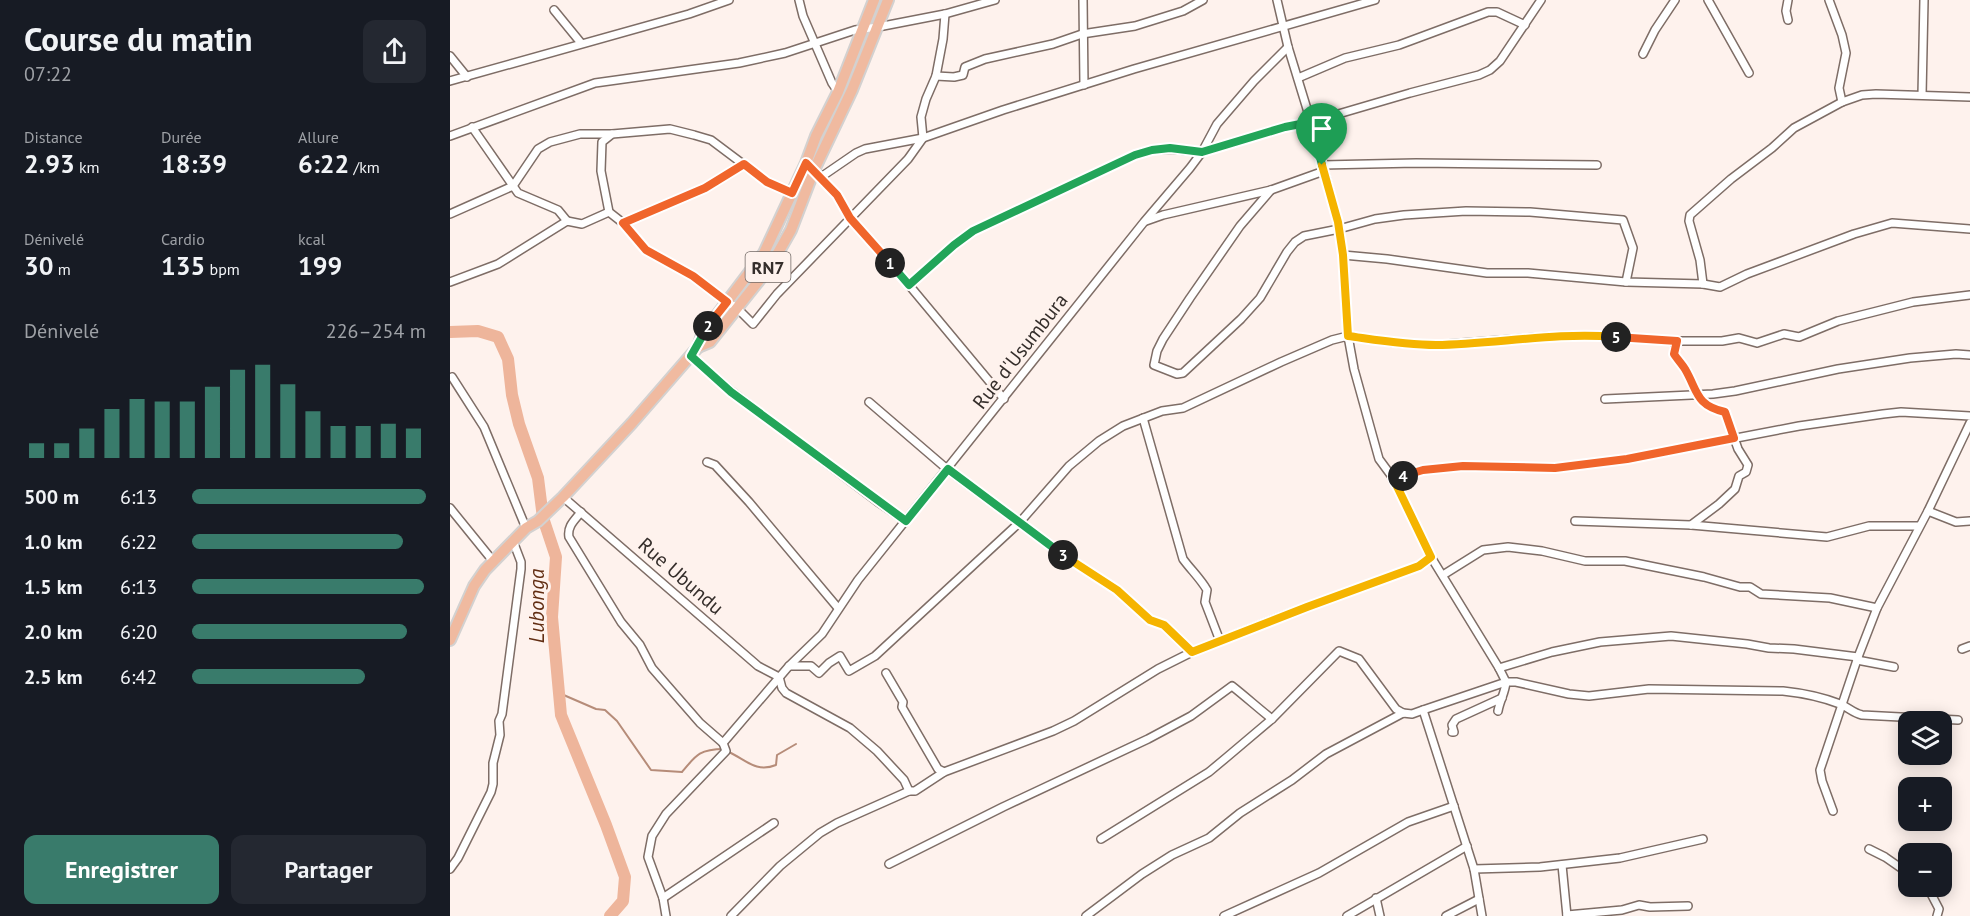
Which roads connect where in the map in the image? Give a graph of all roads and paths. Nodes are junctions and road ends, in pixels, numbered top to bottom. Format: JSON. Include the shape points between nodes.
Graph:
{"nodes":[{"id":1,"x":729,"y":0,"type":"edge"},
{"id":2,"x":799,"y":0,"type":"edge"},
{"id":3,"x":874,"y":0,"type":"edge"},
{"id":4,"x":888,"y":0,"type":"edge"},
{"id":5,"x":994,"y":0,"type":"edge"},
{"id":6,"x":1083,"y":0,"type":"edge"},
{"id":7,"x":1203,"y":0,"type":"edge"},
{"id":8,"x":1277,"y":0,"type":"edge"},
{"id":9,"x":1375,"y":0,"type":"edge"},
{"id":10,"x":1540,"y":0,"type":"edge"},
{"id":11,"x":1676,"y":0,"type":"edge"},
{"id":12,"x":1708,"y":0,"type":"edge"},
{"id":13,"x":1788,"y":0,"type":"edge"},
{"id":14,"x":1829,"y":0,"type":"edge"},
{"id":15,"x":1924,"y":0,"type":"edge"},
{"id":16,"x":962,"y":4,"type":"edge"},
{"id":17,"x":554,"y":10,"type":"dead end"},
{"id":18,"x":945,"y":14,"type":"junction"},
{"id":19,"x":1788,"y":20,"type":"dead end"},
{"id":20,"x":1525,"y":25,"type":"junction"},
{"id":21,"x":878,"y":27,"type":"junction"},
{"id":22,"x":1284,"y":27,"type":"junction"},
{"id":23,"x":862,"y":28,"type":"junction"},
{"id":24,"x":1082,"y":34,"type":"junction"},
{"id":25,"x":581,"y":43,"type":"junction"},
{"id":26,"x":815,"y":43,"type":"junction"},
{"id":27,"x":1288,"y":47,"type":"junction"},
{"id":28,"x":1643,"y":54,"type":"dead end"},
{"id":29,"x":450,"y":56,"type":"edge"},
{"id":30,"x":1749,"y":73,"type":"dead end"},
{"id":31,"x":936,"y":76,"type":"junction"},
{"id":32,"x":467,"y":77,"type":"junction"},
{"id":33,"x":1298,"y":78,"type":"junction"},
{"id":34,"x":450,"y":81,"type":"edge"},
{"id":35,"x":1084,"y":85,"type":"junction"},
{"id":36,"x":838,"y":92,"type":"junction"},
{"id":37,"x":1922,"y":95,"type":"junction"},
{"id":38,"x":1970,"y":97,"type":"edge"},
{"id":39,"x":1842,"y":102,"type":"junction"},
{"id":40,"x":1311,"y":122,"type":"junction"},
{"id":41,"x":472,"y":127,"type":"junction"},
{"id":42,"x":612,"y":134,"type":"junction"},
{"id":43,"x":450,"y":136,"type":"edge"},
{"id":44,"x":923,"y":138,"type":"junction"},
{"id":45,"x":1202,"y":152,"type":"junction"},
{"id":46,"x":744,"y":164,"type":"junction"},
{"id":47,"x":1597,"y":165,"type":"dead end"},
{"id":48,"x":1323,"y":168,"type":"junction"},
{"id":49,"x":814,"y":170,"type":"junction"},
{"id":50,"x":513,"y":186,"type":"junction"},
{"id":51,"x":1271,"y":190,"type":"junction"},
{"id":52,"x":792,"y":193,"type":"junction"},
{"id":53,"x":609,"y":212,"type":"junction"},
{"id":54,"x":450,"y":214,"type":"edge"},
{"id":55,"x":850,"y":218,"type":"junction"},
{"id":56,"x":567,"y":221,"type":"junction"},
{"id":57,"x":1144,"y":222,"type":"junction"},
{"id":58,"x":623,"y":223,"type":"junction"},
{"id":59,"x":1970,"y":228,"type":"edge"},
{"id":60,"x":1339,"y":229,"type":"junction"},
{"id":61,"x":1343,"y":255,"type":"junction"},
{"id":62,"x":769,"y":257,"type":"junction"},
{"id":63,"x":450,"y":282,"type":"edge"},
{"id":64,"x":1626,"y":282,"type":"junction"},
{"id":65,"x":1703,"y":284,"type":"junction"},
{"id":66,"x":909,"y":285,"type":"junction"},
{"id":67,"x":1970,"y":295,"type":"edge"},
{"id":68,"x":732,"y":305,"type":"junction"},
{"id":69,"x":1348,"y":336,"type":"junction"},
{"id":70,"x":1677,"y":341,"type":"junction"},
{"id":71,"x":694,"y":351,"type":"junction"},
{"id":72,"x":1970,"y":355,"type":"edge"},
{"id":73,"x":452,"y":377,"type":"dead end"},
{"id":74,"x":1697,"y":395,"type":"junction"},
{"id":75,"x":1004,"y":399,"type":"junction"},
{"id":76,"x":1605,"y":399,"type":"dead end"},
{"id":77,"x":868,"y":402,"type":"dead end"},
{"id":78,"x":1970,"y":416,"type":"edge"},
{"id":79,"x":1143,"y":418,"type":"junction"},
{"id":80,"x":1970,"y":423,"type":"edge"},
{"id":81,"x":1734,"y":438,"type":"junction"},
{"id":82,"x":707,"y":462,"type":"dead end"},
{"id":83,"x":948,"y":469,"type":"junction"},
{"id":84,"x":1393,"y":478,"type":"junction"},
{"id":85,"x":563,"y":497,"type":"junction"},
{"id":86,"x":450,"y":508,"type":"edge"},
{"id":87,"x":1928,"y":511,"type":"junction"},
{"id":88,"x":581,"y":512,"type":"junction"},
{"id":89,"x":906,"y":521,"type":"junction"},
{"id":90,"x":1575,"y":521,"type":"dead end"},
{"id":91,"x":1970,"y":521,"type":"edge"},
{"id":92,"x":1020,"y":522,"type":"junction"},
{"id":93,"x":1691,"y":525,"type":"junction"},
{"id":94,"x":1919,"y":526,"type":"junction"},
{"id":95,"x":526,"y":528,"type":"junction"},
{"id":96,"x":513,"y":541,"type":"junction"},
{"id":97,"x":1431,"y":557,"type":"junction"},
{"id":98,"x":493,"y":561,"type":"junction"},
{"id":99,"x":1443,"y":574,"type":"junction"},
{"id":100,"x":838,"y":608,"type":"junction"},
{"id":101,"x":1877,"y":608,"type":"junction"},
{"id":102,"x":450,"y":638,"type":"edge"},
{"id":103,"x":1220,"y":641,"type":"junction"},
{"id":104,"x":1970,"y":646,"type":"edge"},
{"id":105,"x":1962,"y":649,"type":"dead end"},
{"id":106,"x":1192,"y":652,"type":"junction"},
{"id":107,"x":1857,"y":658,"type":"junction"},
{"id":108,"x":789,"y":666,"type":"junction"},
{"id":109,"x":1894,"y":667,"type":"dead end"},
{"id":110,"x":1499,"y":668,"type":"junction"},
{"id":111,"x":886,"y":673,"type":"dead end"},
{"id":112,"x":780,"y":677,"type":"junction"},
{"id":113,"x":1506,"y":682,"type":"junction"},
{"id":114,"x":1503,"y":698,"type":"junction"},
{"id":115,"x":1843,"y":705,"type":"junction"},
{"id":116,"x":1423,"y":710,"type":"junction"},
{"id":117,"x":1498,"y":711,"type":"dead end"},
{"id":118,"x":1403,"y":713,"type":"junction"},
{"id":119,"x":1272,"y":719,"type":"junction"},
{"id":120,"x":1958,"y":720,"type":"dead end"},
{"id":121,"x":1452,"y":732,"type":"dead end"},
{"id":122,"x":723,"y":743,"type":"junction"},
{"id":123,"x":944,"y":772,"type":"junction"},
{"id":124,"x":909,"y":791,"type":"junction"},
{"id":125,"x":1454,"y":806,"type":"junction"},
{"id":126,"x":1833,"y":811,"type":"dead end"},
{"id":127,"x":774,"y":823,"type":"dead end"},
{"id":128,"x":1101,"y":839,"type":"dead end"},
{"id":129,"x":1703,"y":839,"type":"dead end"},
{"id":130,"x":1467,"y":846,"type":"junction"},
{"id":131,"x":1869,"y":849,"type":"dead end"},
{"id":132,"x":889,"y":864,"type":"dead end"},
{"id":133,"x":1562,"y":865,"type":"junction"},
{"id":134,"x":1898,"y":866,"type":"edge"},
{"id":135,"x":450,"y":869,"type":"edge"},
{"id":136,"x":1474,"y":869,"type":"junction"},
{"id":137,"x":1933,"y":897,"type":"edge"},
{"id":138,"x":663,"y":898,"type":"junction"},
{"id":139,"x":1376,"y":898,"type":"junction"},
{"id":140,"x":1479,"y":899,"type":"junction"},
{"id":141,"x":1688,"y":906,"type":"dead end"},
{"id":142,"x":1567,"y":915,"type":"edge"},
{"id":143,"x":666,"y":916,"type":"edge"},
{"id":144,"x":731,"y":916,"type":"edge"},
{"id":145,"x":1086,"y":916,"type":"edge"},
{"id":146,"x":1224,"y":916,"type":"edge"},
{"id":147,"x":1347,"y":916,"type":"edge"},
{"id":148,"x":1380,"y":916,"type":"edge"},
{"id":149,"x":1446,"y":916,"type":"edge"},
{"id":150,"x":1482,"y":916,"type":"edge"},
{"id":151,"x":1937,"y":916,"type":"edge"}],
"edges":[{"from":1,"to":25,"type":"street"},
{"from":2,"to":26,"type":"street"},
{"from":3,"to":23,"type":"main road","number":"RN7"},
{"from":4,"to":21,"type":"main road","number":"RN7"},
{"from":5,"to":16,"type":"street"},
{"from":6,"to":24,"type":"street"},
{"from":7,"to":24,"type":"street","via":[[1183,11],[1135,26]]},
{"from":8,"to":22,"type":"street"},
{"from":9,"to":22,"type":"street"},
{"from":10,"to":20,"type":"street"},
{"from":11,"to":28,"type":"street"},
{"from":12,"to":30,"type":"street"},
{"from":13,"to":19,"type":"street"},
{"from":14,"to":39,"type":"street","via":[[1846,52],[1839,88]]},
{"from":15,"to":37,"type":"street"},
{"from":16,"to":18,"type":"street"},
{"from":17,"to":25,"type":"street"},
{"from":18,"to":21,"type":"street"},
{"from":18,"to":31,"type":"street"},
{"from":20,"to":33,"type":"street","via":[[1488,12],[1399,45],[1345,58]]},
{"from":20,"to":40,"type":"street","via":[[1500,61],[1479,75]]},
{"from":21,"to":23,"type":"street"},
{"from":21,"to":49,"type":"main road","number":"RN7"},
{"from":22,"to":27,"type":"street"},
{"from":22,"to":35,"type":"street"},
{"from":23,"to":26,"type":"street"},
{"from":23,"to":36,"type":"main road","number":"RN7"},
{"from":24,"to":31,"type":"street","via":[[985,59],[964,67],[963,75]]},
{"from":24,"to":35,"type":"street"},
{"from":25,"to":32,"type":"street"},
{"from":26,"to":36,"type":"street"},
{"from":26,"to":41,"type":"street","via":[[739,63],[595,83]]},
{"from":27,"to":33,"type":"street"},
{"from":27,"to":45,"type":"street","name":"Rue d'Usumbura","via":[[1217,124]]},
{"from":29,"to":32,"type":"street"},
{"from":31,"to":44,"type":"street","via":[[921,117]]},
{"from":32,"to":34,"type":"street"},
{"from":33,"to":40,"type":"street"},
{"from":35,"to":44,"type":"street"},
{"from":36,"to":49,"type":"main road","number":"RN7","via":[[816,136]]},
{"from":37,"to":38,"type":"street"},
{"from":37,"to":39,"type":"street","via":[[1869,94]]},
{"from":39,"to":65,"type":"street","via":[[1794,128],[1690,215]]},
{"from":40,"to":45,"type":"street"},
{"from":40,"to":48,"type":"street"},
{"from":41,"to":43,"type":"street"},
{"from":41,"to":50,"type":"street"},
{"from":42,"to":46,"type":"street","via":[[670,129],[711,140]]},
{"from":42,"to":50,"type":"street","via":[[580,134],[550,142],[538,149]]},
{"from":42,"to":53,"type":"street","via":[[602,142],[601,171]]},
{"from":44,"to":49,"type":"street","via":[[865,149]]},
{"from":44,"to":55,"type":"street","via":[[908,159]]},
{"from":45,"to":57,"type":"street","name":"Rue d'Usumbura"},
{"from":45,"to":66,"type":"street","via":[[1170,148],[1135,155],[973,231]]},
{"from":46,"to":52,"type":"street","via":[[767,182]]},
{"from":46,"to":58,"type":"street","via":[[705,188]]},
{"from":47,"to":48,"type":"street","via":[[1416,163]]},
{"from":48,"to":51,"type":"street"},
{"from":48,"to":60,"type":"street"},
{"from":49,"to":52,"type":"main road","number":"RN7"},
{"from":49,"to":55,"type":"street","via":[[837,195]]},
{"from":49,"to":62,"type":"main road","number":"RN7","via":[[791,230]]},
{"from":50,"to":54,"type":"street"},
{"from":50,"to":56,"type":"street","via":[[518,193],[558,210]]},
{"from":51,"to":57,"type":"street"},
{"from":51,"to":60,"type":"street","via":[[1240,226],[1190,298],[1163,339],[1154,365],[1184,373],[1260,298],[1295,242],[1304,236]]},
{"from":52,"to":62,"type":"main road","number":"RN7"},
{"from":53,"to":56,"type":"street","via":[[582,224]]},
{"from":53,"to":58,"type":"street"},
{"from":55,"to":66,"type":"street"},
{"from":55,"to":68,"type":"street","via":[[753,324]]},
{"from":56,"to":63,"type":"street","via":[[498,264]]},
{"from":57,"to":75,"type":"street","name":"Rue d'Usumbura"},
{"from":58,"to":68,"type":"street","via":[[646,250],[693,276]]},
{"from":59,"to":65,"type":"street","via":[[1892,223],[1720,287]]},
{"from":60,"to":61,"type":"street"},
{"from":60,"to":64,"type":"street","via":[[1385,218],[1466,211],[1623,220],[1633,248]]},
{"from":61,"to":64,"type":"street","via":[[1487,273]]},
{"from":61,"to":69,"type":"street"},
{"from":62,"to":68,"type":"main road","number":"RN7"},
{"from":64,"to":65,"type":"street"},
{"from":66,"to":75,"type":"street"},
{"from":67,"to":70,"type":"street","via":[[1913,302],[1838,321],[1799,337],[1784,334],[1757,343],[1739,338]]},
{"from":68,"to":71,"type":"main road","number":"RN7","via":[[702,335]]},
{"from":69,"to":70,"type":"street","via":[[1435,345],[1592,335]]},
{"from":69,"to":79,"type":"street","via":[[1183,408]]},
{"from":69,"to":84,"type":"street","via":[[1379,459]]},
{"from":70,"to":74,"type":"street","via":[[1674,354]]},
{"from":71,"to":85,"type":"main road","number":"RN7"},
{"from":71,"to":89,"type":"street","via":[[731,392]]},
{"from":72,"to":74,"type":"street","via":[[1910,358]]},
{"from":73,"to":95,"type":"street","via":[[484,426]]},
{"from":74,"to":76,"type":"street"},
{"from":74,"to":81,"type":"street","via":[[1714,410],[1725,412]]},
{"from":75,"to":83,"type":"street","name":"Rue d'Usumbura"},
{"from":77,"to":83,"type":"street"},
{"from":78,"to":81,"type":"street","via":[[1901,412]]},
{"from":79,"to":92,"type":"street","via":[[1099,441],[1069,466]]},
{"from":79,"to":103,"type":"street","via":[[1183,559],[1207,590],[1204,602]]},
{"from":80,"to":87,"type":"street"},
{"from":81,"to":84,"type":"street","via":[[1627,459],[1555,468],[1463,466]]},
{"from":81,"to":93,"type":"street","via":[[1748,465],[1746,472],[1739,476],[1735,489]]},
{"from":82,"to":100,"type":"street","via":[[715,465],[749,502]]},
{"from":83,"to":89,"type":"street","name":"Rue d'Usumbura"},
{"from":83,"to":92,"type":"street"},
{"from":84,"to":97,"type":"street"},
{"from":85,"to":88,"type":"street","name":"Rue Ubundu"},
{"from":85,"to":95,"type":"main road","number":"RN7"},
{"from":86,"to":98,"type":"street"},
{"from":87,"to":91,"type":"street","via":[[1956,522]]},
{"from":87,"to":94,"type":"street"},
{"from":88,"to":112,"type":"street","name":"Rue Ubundu","via":[[758,666]]},
{"from":88,"to":122,"type":"street","via":[[568,530],[569,537],[621,622],[640,645],[651,668]]},
{"from":89,"to":100,"type":"street","name":"Rue d'Usumbura"},
{"from":90,"to":93,"type":"street"},
{"from":92,"to":106,"type":"street","via":[[1117,590],[1150,620],[1164,625]]},
{"from":92,"to":108,"type":"street","via":[[875,656],[849,671],[840,656],[819,673],[811,666]]},
{"from":93,"to":94,"type":"street","via":[[1827,537],[1869,526]]},
{"from":94,"to":101,"type":"street"},
{"from":95,"to":96,"type":"main road","number":"RN7"},
{"from":96,"to":98,"type":"main road","number":"RN7"},
{"from":96,"to":135,"type":"street","via":[[521,569],[493,784]]},
{"from":97,"to":99,"type":"street"},
{"from":97,"to":103,"type":"street","via":[[1419,566]]},
{"from":98,"to":102,"type":"main road","number":"RN7","via":[[474,586]]},
{"from":99,"to":101,"type":"street","via":[[1483,550],[1508,546],[1585,561],[1625,561],[1750,587],[1761,594],[1830,598]]},
{"from":99,"to":110,"type":"street"},
{"from":100,"to":108,"type":"street","name":"Rue d'Usumbura","via":[[822,634]]},
{"from":101,"to":107,"type":"street"},
{"from":103,"to":106,"type":"street"},
{"from":104,"to":105,"type":"street"},
{"from":106,"to":123,"type":"street","via":[[1074,721]]},
{"from":107,"to":109,"type":"street"},
{"from":107,"to":110,"type":"street","via":[[1671,636],[1600,642]]},
{"from":107,"to":115,"type":"street"},
{"from":108,"to":112,"type":"street","name":"Rue d'Usumbura"},
{"from":110,"to":113,"type":"street"},
{"from":111,"to":123,"type":"street","via":[[938,769]]},
{"from":112,"to":122,"type":"street","name":"Rue d'Usumbura"},
{"from":112,"to":124,"type":"street","via":[[786,693],[850,728],[877,751]]},
{"from":113,"to":114,"type":"street"},
{"from":113,"to":115,"type":"street","via":[[1589,696],[1649,689],[1783,691]]},
{"from":113,"to":116,"type":"street"},
{"from":114,"to":117,"type":"street"},
{"from":114,"to":121,"type":"street","via":[[1456,719]]},
{"from":115,"to":120,"type":"street","via":[[1862,715]]},
{"from":115,"to":126,"type":"street","via":[[1820,770]]},
{"from":116,"to":118,"type":"street"},
{"from":116,"to":125,"type":"street"},
{"from":118,"to":119,"type":"street","via":[[1359,659],[1339,651]]},
{"from":118,"to":145,"type":"street","via":[[1326,754],[1209,838],[1142,874]]},
{"from":119,"to":128,"type":"street","via":[[1209,772]]},
{"from":119,"to":132,"type":"street","via":[[1232,686],[1191,716],[1148,739]]},
{"from":122,"to":138,"type":"street","name":"Rue d'Usumbura","via":[[726,750],[666,814],[652,836],[648,858]]},
{"from":123,"to":124,"type":"street"},
{"from":124,"to":144,"type":"street","via":[[820,833],[780,866]]},
{"from":125,"to":130,"type":"street"},
{"from":125,"to":146,"type":"street","via":[[1408,822],[1319,873]]},
{"from":127,"to":138,"type":"street"},
{"from":129,"to":133,"type":"street","via":[[1620,858]]},
{"from":130,"to":136,"type":"street"},
{"from":130,"to":139,"type":"street"},
{"from":131,"to":134,"type":"street"},
{"from":133,"to":136,"type":"street"},
{"from":133,"to":142,"type":"street"},
{"from":136,"to":140,"type":"street"},
{"from":137,"to":151,"type":"street","via":[[1939,909]]},
{"from":138,"to":143,"type":"street"},
{"from":139,"to":147,"type":"street"},
{"from":139,"to":148,"type":"street"},
{"from":140,"to":149,"type":"street"},
{"from":140,"to":150,"type":"street"},
{"from":141,"to":142,"type":"street","via":[[1639,905]]}]}
